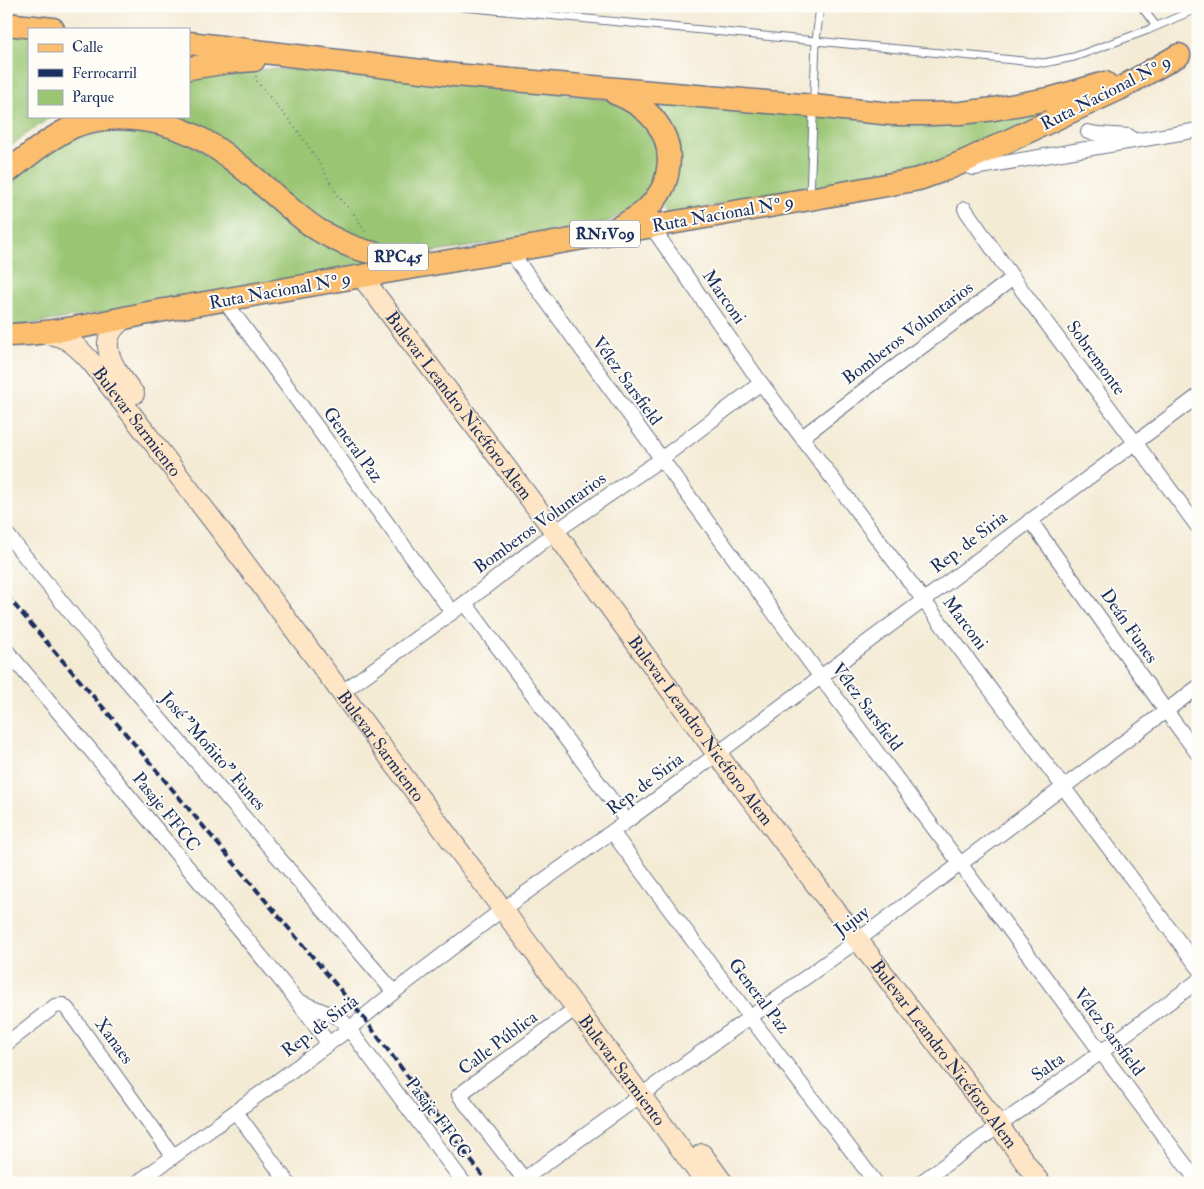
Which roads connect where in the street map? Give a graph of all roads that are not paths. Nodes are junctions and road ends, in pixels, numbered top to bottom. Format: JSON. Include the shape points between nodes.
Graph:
{"nodes":[{"id":1,"x":820,"y":6,"type":"edge"},
{"id":2,"x":1141,"y":6,"type":"edge"},
{"id":3,"x":463,"y":7,"type":"edge"},
{"id":4,"x":1198,"y":8,"type":"edge"},
{"id":5,"x":6,"y":24,"type":"edge"},
{"id":6,"x":1156,"y":26,"type":"junction"},
{"id":7,"x":44,"y":28,"type":"edge"},
{"id":8,"x":816,"y":41,"type":"junction"},
{"id":9,"x":190,"y":43,"type":"edge"},
{"id":10,"x":1188,"y":52,"type":"edge"},
{"id":11,"x":345,"y":62,"type":"junction"},
{"id":12,"x":194,"y":67,"type":"edge"},
{"id":13,"x":590,"y":86,"type":"junction"},
{"id":14,"x":813,"y":106,"type":"junction"},
{"id":15,"x":61,"y":118,"type":"edge"},
{"id":16,"x":1198,"y":130,"type":"edge"},
{"id":17,"x":1088,"y":132,"type":"dead end"},
{"id":18,"x":1149,"y":138,"type":"junction"},
{"id":19,"x":960,"y":163,"type":"junction"},
{"id":20,"x":6,"y":168,"type":"edge"},
{"id":21,"x":6,"y":173,"type":"edge"},
{"id":22,"x":810,"y":199,"type":"junction"},
{"id":23,"x":965,"y":209,"type":"dead end"},
{"id":24,"x":651,"y":226,"type":"junction"},
{"id":25,"x":603,"y":235,"type":"junction"},
{"id":26,"x":510,"y":251,"type":"junction"},
{"id":27,"x":483,"y":256,"type":"junction"},
{"id":28,"x":362,"y":277,"type":"junction"},
{"id":29,"x":1013,"y":278,"type":"junction"},
{"id":30,"x":224,"y":300,"type":"junction"},
{"id":31,"x":127,"y":317,"type":"junction"},
{"id":32,"x":37,"y":334,"type":"junction"},
{"id":33,"x":6,"y":335,"type":"edge"},
{"id":34,"x":113,"y":378,"type":"junction"},
{"id":35,"x":761,"y":383,"type":"junction"},
{"id":36,"x":1198,"y":396,"type":"edge"},
{"id":37,"x":802,"y":437,"type":"junction"},
{"id":38,"x":1135,"y":442,"type":"junction"},
{"id":39,"x":661,"y":459,"type":"junction"},
{"id":40,"x":1030,"y":520,"type":"junction"},
{"id":41,"x":1198,"y":527,"type":"edge"},
{"id":42,"x":555,"y":532,"type":"junction"},
{"id":43,"x":6,"y":533,"type":"edge"},
{"id":44,"x":924,"y":600,"type":"junction"},
{"id":45,"x":465,"y":603,"type":"junction"},
{"id":46,"x":452,"y":612,"type":"junction"},
{"id":47,"x":6,"y":650,"type":"edge"},
{"id":48,"x":820,"y":676,"type":"junction"},
{"id":49,"x":1198,"y":688,"type":"edge"},
{"id":50,"x":346,"y":689,"type":"junction"},
{"id":51,"x":1166,"y":711,"type":"junction"},
{"id":52,"x":717,"y":754,"type":"junction"},
{"id":53,"x":1198,"y":754,"type":"edge"},
{"id":54,"x":1064,"y":787,"type":"junction"},
{"id":55,"x":627,"y":821,"type":"junction"},
{"id":56,"x":612,"y":832,"type":"junction"},
{"id":57,"x":960,"y":864,"type":"junction"},
{"id":58,"x":509,"y":906,"type":"junction"},
{"id":59,"x":858,"y":940,"type":"junction"},
{"id":60,"x":1198,"y":967,"type":"edge"},
{"id":61,"x":1198,"y":981,"type":"edge"},
{"id":62,"x":394,"y":992,"type":"junction"},
{"id":63,"x":296,"y":999,"type":"junction"},
{"id":64,"x":576,"y":1008,"type":"junction"},
{"id":65,"x":750,"y":1017,"type":"junction"},
{"id":66,"x":349,"y":1029,"type":"junction"},
{"id":67,"x":6,"y":1044,"type":"edge"},
{"id":68,"x":329,"y":1044,"type":"junction"},
{"id":69,"x":1101,"y":1052,"type":"junction"},
{"id":70,"x":646,"y":1091,"type":"junction"},
{"id":71,"x":236,"y":1112,"type":"junction"},
{"id":72,"x":999,"y":1126,"type":"junction"},
{"id":73,"x":173,"y":1156,"type":"junction"},
{"id":74,"x":526,"y":1181,"type":"edge"},
{"id":75,"x":1198,"y":1182,"type":"edge"},
{"id":76,"x":137,"y":1183,"type":"edge"},
{"id":77,"x":288,"y":1183,"type":"edge"},
{"id":78,"x":464,"y":1183,"type":"edge"},
{"id":79,"x":706,"y":1183,"type":"edge"},
{"id":80,"x":723,"y":1183,"type":"edge"},
{"id":81,"x":876,"y":1183,"type":"edge"},
{"id":82,"x":920,"y":1183,"type":"edge"},
{"id":83,"x":1040,"y":1183,"type":"edge"}],
"edges":[{"from":1,"to":8,"type":"lane"},
{"from":2,"to":6,"type":"lane"},
{"from":3,"to":8,"type":"lane"},
{"from":4,"to":6,"type":"lane"},
{"from":5,"to":7,"type":"main road"},
{"from":6,"to":8,"type":"lane","via":[[1074,57],[1044,63]]},
{"from":8,"to":14,"type":"lane"},
{"from":9,"to":11,"type":"main road","name":"Ruta Nacional Nº 9","number":"RN1V09"},
{"from":10,"to":14,"type":"main road","name":"Ruta Nacional Nº 9","number":"RN1V09","via":[[1080,91],[994,109],[892,114]]},
{"from":10,"to":19,"type":"main road","name":"Ruta Nacional Nº 9","number":"RN1V09","via":[[1119,89]]},
{"from":11,"to":12,"type":"main road","via":[[250,60]]},
{"from":11,"to":13,"type":"main road","name":"Ruta Nacional Nº 9","number":"RN1V09"},
{"from":13,"to":14,"type":"main road","name":"Ruta Nacional Nº 9","number":"RN1V09"},
{"from":13,"to":25,"type":"main road","number":"RN1V09","via":[[623,96],[641,106],[662,130],[669,154],[666,180],[658,197],[643,213]]},
{"from":14,"to":22,"type":"lane"},
{"from":15,"to":20,"type":"main road"},
{"from":16,"to":18,"type":"street"},
{"from":17,"to":18,"type":"street"},
{"from":18,"to":19,"type":"street","via":[[974,168]]},
{"from":19,"to":22,"type":"main road","name":"Ruta Nacional Nº 9","number":"RN1V09","via":[[918,179]]},
{"from":21,"to":27,"type":"main road","number":"RPC45","via":[[76,126],[109,119],[156,122],[184,130],[218,148],[298,215],[340,242],[374,254],[400,258]]},
{"from":22,"to":24,"type":"main road","name":"Ruta Nacional Nº 9","number":"RN1V09"},
{"from":23,"to":29,"type":"street","name":"Sobremonte"},
{"from":24,"to":25,"type":"main road","name":"Ruta Nacional Nº 9","number":"RN1V09"},
{"from":24,"to":35,"type":"street","name":"Marconi"},
{"from":25,"to":26,"type":"main road","name":"Ruta Nacional Nº 9","number":"RN1V09"},
{"from":26,"to":27,"type":"main road","name":"Ruta Nacional Nº 9","number":"RN1V09"},
{"from":26,"to":39,"type":"street","name":"Vélez Sarsfield"},
{"from":27,"to":28,"type":"main road","name":"Ruta Nacional Nº 9","number":"RN1V09"},
{"from":28,"to":30,"type":"main road","name":"Ruta Nacional Nº 9","number":"RN1V09"},
{"from":28,"to":42,"type":"main road","name":"Bulevar Leandro Nicéforo Alem"},
{"from":29,"to":37,"type":"street","name":"Bomberos Voluntarios"},
{"from":29,"to":38,"type":"street","name":"Sobremonte"},
{"from":30,"to":31,"type":"main road","name":"Ruta Nacional Nº 9","number":"RN1V09"},
{"from":30,"to":46,"type":"street","name":"General Paz"},
{"from":31,"to":32,"type":"main road","name":"Ruta Nacional Nº 9","number":"RN1V09"},
{"from":31,"to":34,"type":"main road","name":"Bulevar Sarmiento","via":[[116,325],[109,337]]},
{"from":32,"to":33,"type":"main road","name":"Ruta Nacional Nº 9","number":"RN1V09"},
{"from":32,"to":34,"type":"main road","name":"Bulevar Sarmiento","via":[[57,335],[72,343]]},
{"from":34,"to":50,"type":"main road","name":"Bulevar Sarmiento"},
{"from":35,"to":37,"type":"street","name":"Marconi"},
{"from":35,"to":39,"type":"street","name":"Bomberos Voluntarios"},
{"from":36,"to":38,"type":"street","name":"Rep. de Siria"},
{"from":37,"to":44,"type":"street","name":"Marconi"},
{"from":38,"to":40,"type":"street","name":"Rep. de Siria"},
{"from":38,"to":41,"type":"street","name":"Sobremonte"},
{"from":39,"to":42,"type":"street","name":"Bomberos Voluntarios"},
{"from":39,"to":48,"type":"street","name":"Vélez Sarsfield"},
{"from":40,"to":44,"type":"street","name":"Rep. de Siria"},
{"from":40,"to":51,"type":"street","name":"Deán Funes"},
{"from":42,"to":45,"type":"street","name":"Bomberos Voluntarios"},
{"from":42,"to":52,"type":"main road","name":"Bulevar Leandro Nicéforo Alem"},
{"from":43,"to":62,"type":"street","name":"José \"Moñito\" Funes","via":[[103,653]]},
{"from":44,"to":48,"type":"street","name":"Rep. de Siria"},
{"from":44,"to":54,"type":"street","name":"Marconi"},
{"from":45,"to":46,"type":"street","name":"Bomberos Voluntarios"},
{"from":45,"to":55,"type":"street"},
{"from":46,"to":50,"type":"street","name":"Bomberos Voluntarios"},
{"from":47,"to":63,"type":"street","name":"Pasaje FFCC"},
{"from":48,"to":52,"type":"street","name":"Rep. de Siria"},
{"from":48,"to":57,"type":"street","name":"Vélez Sarsfield"},
{"from":49,"to":51,"type":"street","name":"Jujuy"},
{"from":50,"to":58,"type":"main road","name":"Bulevar Sarmiento"},
{"from":51,"to":53,"type":"street","name":"Deán Funes"},
{"from":51,"to":54,"type":"street","name":"Jujuy"},
{"from":52,"to":55,"type":"street","name":"Rep. de Siria"},
{"from":52,"to":59,"type":"main road","name":"Bulevar Leandro Nicéforo Alem"},
{"from":54,"to":57,"type":"street","name":"Jujuy"},
{"from":54,"to":60,"type":"street","name":"Marconi"},
{"from":55,"to":56,"type":"street","name":"Rep. de Siria"},
{"from":56,"to":58,"type":"street","name":"Rep. de Siria"},
{"from":56,"to":65,"type":"street","name":"General Paz"},
{"from":57,"to":59,"type":"street","name":"Jujuy"},
{"from":57,"to":69,"type":"street","name":"Vélez Sarsfield"},
{"from":58,"to":62,"type":"street","name":"Rep. de Siria"},
{"from":58,"to":64,"type":"main road","name":"Bulevar Sarmiento"},
{"from":58,"to":70,"type":"main road","name":"Bulevar Sarmiento"},
{"from":59,"to":65,"type":"street","name":"Jujuy"},
{"from":59,"to":72,"type":"main road","name":"Bulevar Leandro Nicéforo Alem"},
{"from":61,"to":69,"type":"street","name":"Salta"},
{"from":62,"to":66,"type":"street","name":"Rep. de Siria"},
{"from":63,"to":66,"type":"street","name":"Pasaje FFCC","via":[[332,1014]]},
{"from":63,"to":68,"type":"street","name":"Pasaje FFCC"},
{"from":64,"to":70,"type":"main road","name":"Bulevar Sarmiento"},
{"from":64,"to":74,"type":"street","name":"Calle Pública","via":[[459,1095]]},
{"from":65,"to":70,"type":"street","name":"Jujuy"},
{"from":65,"to":81,"type":"street","name":"General Paz"},
{"from":66,"to":68,"type":"street","name":"Rep. de Siria"},
{"from":66,"to":78,"type":"street","name":"Pasaje FFCC"},
{"from":67,"to":73,"type":"street","name":"Xanaes","via":[[55,1006],[63,1005]]},
{"from":68,"to":71,"type":"street","name":"Rep. de Siria"},
{"from":69,"to":72,"type":"street","name":"Salta"},
{"from":69,"to":75,"type":"street","name":"Vélez Sarsfield"},
{"from":70,"to":74,"type":"street","name":"Jujuy"},
{"from":70,"to":79,"type":"main road","name":"Bulevar Sarmiento"},
{"from":70,"to":80,"type":"main road","name":"Bulevar Sarmiento"},
{"from":71,"to":73,"type":"street","name":"Rep. de Siria"},
{"from":71,"to":77,"type":"street"},
{"from":72,"to":82,"type":"street","name":"Salta"},
{"from":72,"to":83,"type":"main road","name":"Bulevar Leandro Nicéforo Alem"},
{"from":73,"to":76,"type":"street","name":"Rep. de Siria"}]}
